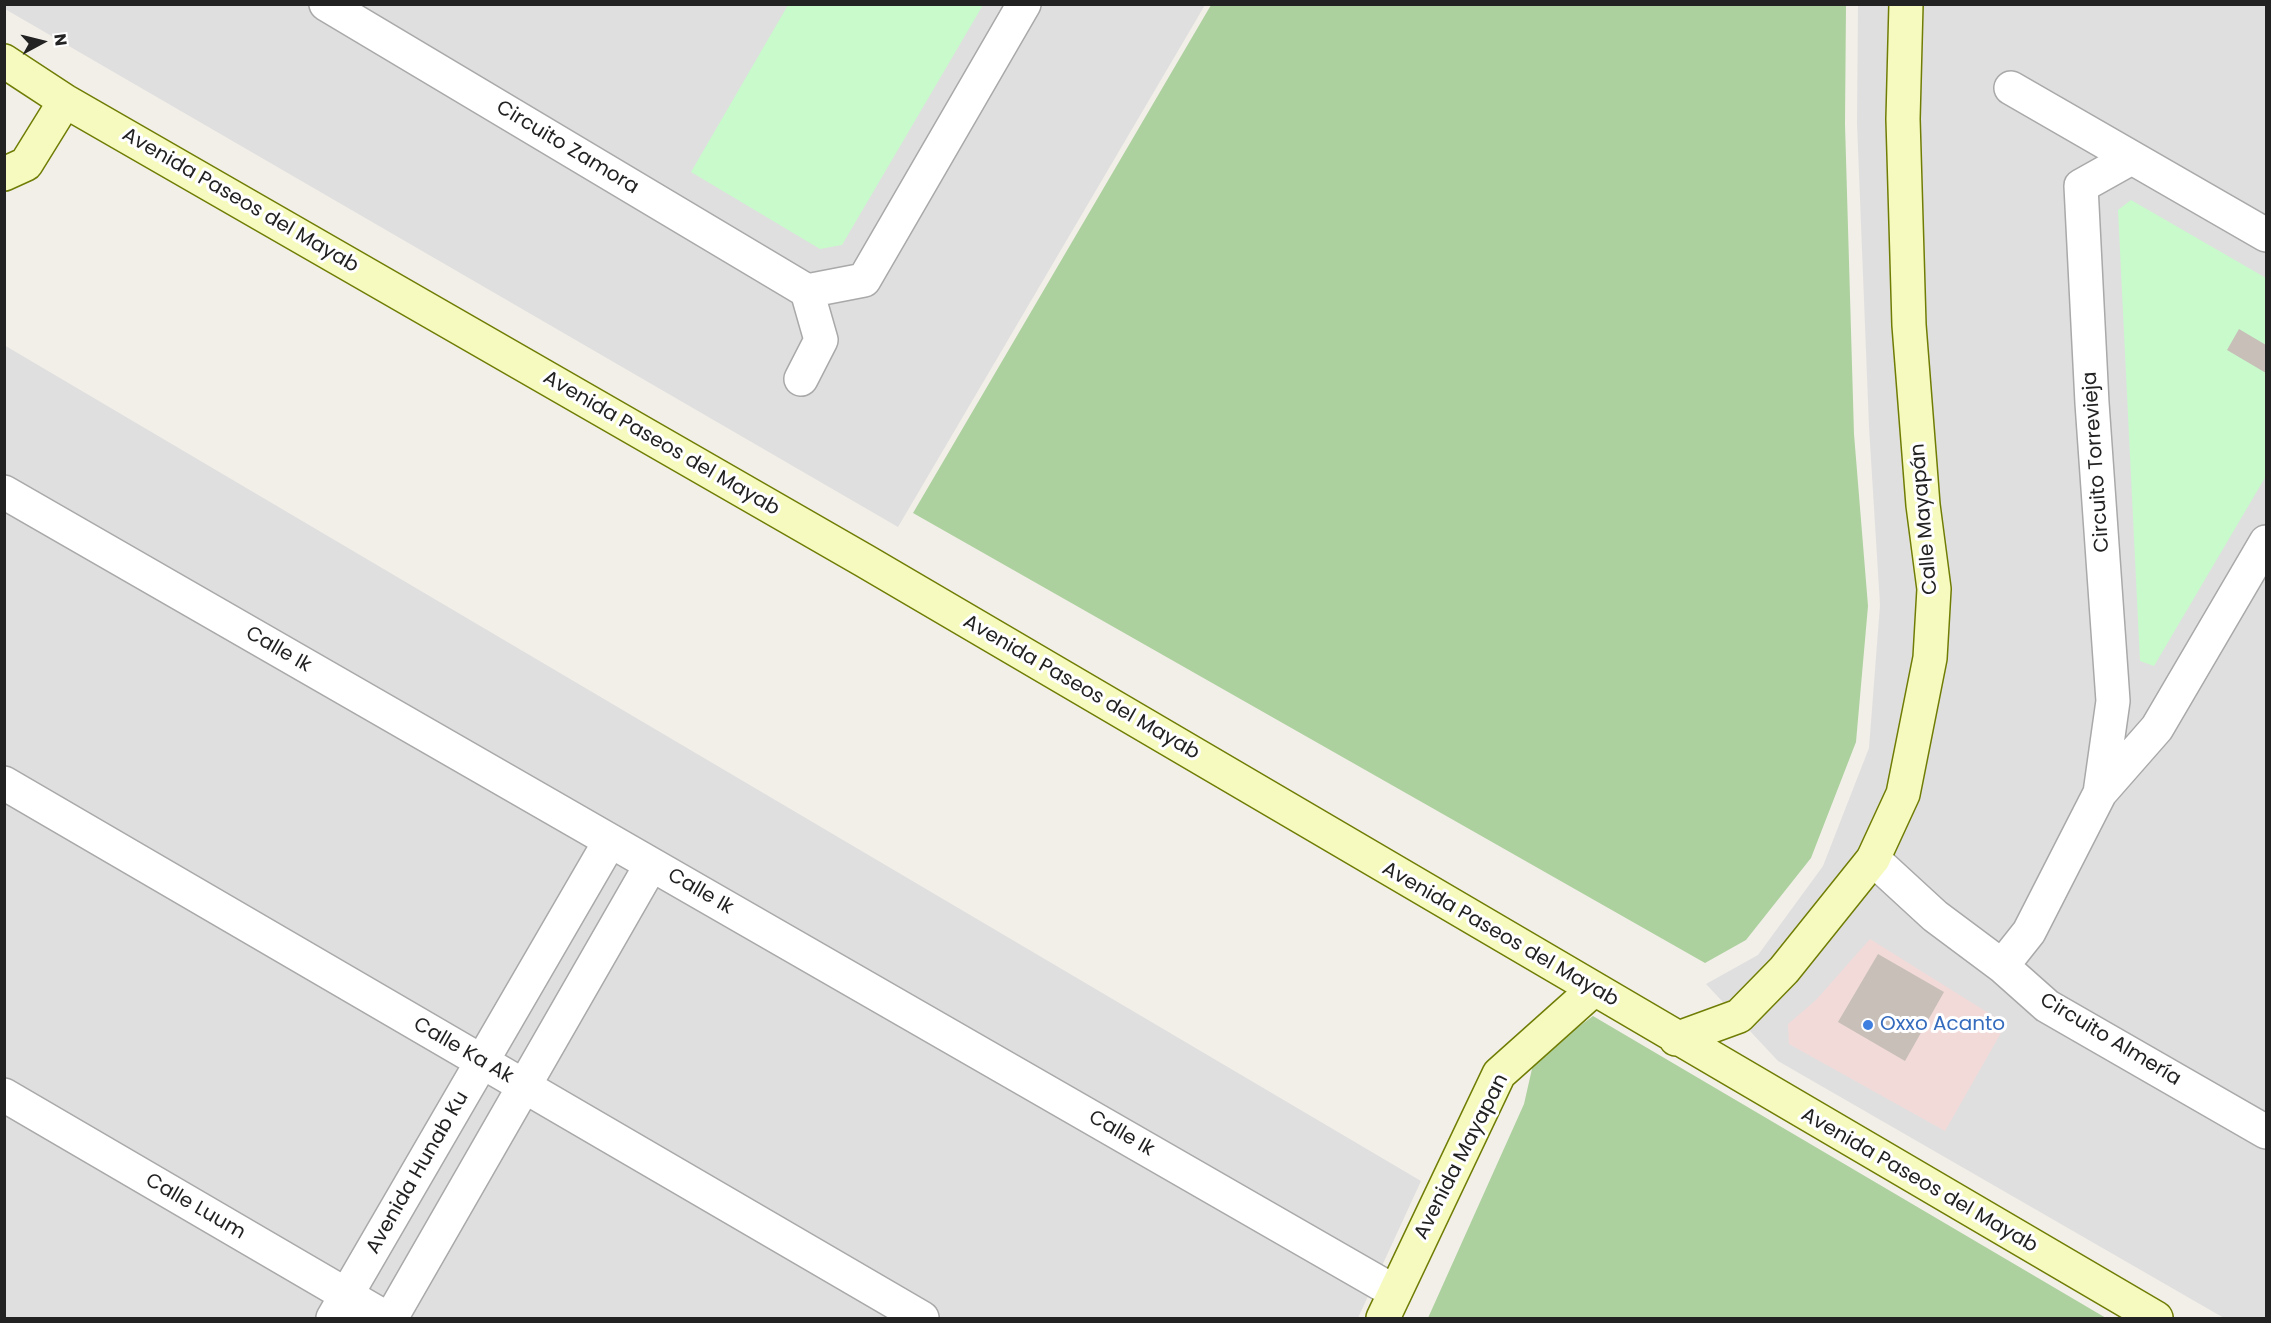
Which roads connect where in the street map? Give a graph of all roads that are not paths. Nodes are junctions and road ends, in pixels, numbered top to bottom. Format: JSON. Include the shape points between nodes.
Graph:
{"nodes":[{"id":1,"x":326,"y":4,"type":"edge"},
{"id":2,"x":1024,"y":4,"type":"edge"},
{"id":3,"x":1906,"y":4,"type":"edge"},
{"id":4,"x":4,"y":62,"type":"edge"},
{"id":5,"x":2010,"y":88,"type":"dead end"},
{"id":6,"x":65,"y":101,"type":"junction"},
{"id":7,"x":2131,"y":158,"type":"junction"},
{"id":8,"x":4,"y":174,"type":"edge"},
{"id":9,"x":2266,"y":235,"type":"edge"},
{"id":10,"x":807,"y":291,"type":"junction"},
{"id":11,"x":801,"y":379,"type":"dead end"},
{"id":12,"x":4,"y":492,"type":"edge"},
{"id":13,"x":2266,"y":542,"type":"edge"},
{"id":14,"x":4,"y":783,"type":"edge"},
{"id":15,"x":2100,"y":793,"type":"junction"},
{"id":16,"x":610,"y":841,"type":"junction"},
{"id":17,"x":1873,"y":859,"type":"junction"},
{"id":18,"x":651,"y":865,"type":"junction"},
{"id":19,"x":2002,"y":966,"type":"junction"},
{"id":20,"x":1593,"y":990,"type":"junction"},
{"id":21,"x":1676,"y":1039,"type":"junction"},
{"id":22,"x":482,"y":1062,"type":"junction"},
{"id":23,"x":524,"y":1086,"type":"junction"},
{"id":24,"x":4,"y":1095,"type":"edge"},
{"id":25,"x":2266,"y":1132,"type":"edge"},
{"id":26,"x":1389,"y":1305,"type":"edge"},
{"id":27,"x":340,"y":1307,"type":"edge"},
{"id":28,"x":386,"y":1318,"type":"edge"},
{"id":29,"x":391,"y":1318,"type":"edge"},
{"id":30,"x":922,"y":1318,"type":"edge"},
{"id":31,"x":2156,"y":1318,"type":"edge"}],
"edges":[{"from":1,"to":10,"type":"street","name":"Circuito Zamora"},
{"from":2,"to":10,"type":"street","via":[[864,280]]},
{"from":3,"to":17,"type":"main road","name":"Calle Mayapán","via":[[1903,119],[1909,325],[1934,590],[1929,658],[1903,794]]},
{"from":4,"to":6,"type":"main road","name":"Avenida Paseos del Mayab"},
{"from":5,"to":7,"type":"street"},
{"from":6,"to":8,"type":"main road","via":[[26,164]]},
{"from":6,"to":20,"type":"main road","name":"Avenida Paseos del Mayab","via":[[865,561]]},
{"from":7,"to":9,"type":"street"},
{"from":7,"to":15,"type":"street","name":"Circuito Torrevieja","via":[[2081,186],[2113,701]]},
{"from":10,"to":11,"type":"street","via":[[821,340]]},
{"from":12,"to":16,"type":"street","name":"Calle Ik"},
{"from":13,"to":15,"type":"street","name":"Circuito Torrevieja","via":[[2157,728]]},
{"from":14,"to":22,"type":"street","name":"Calle Ka Ak"},
{"from":15,"to":19,"type":"street","name":"Circuito Torrevieja","via":[[2029,932]]},
{"from":16,"to":18,"type":"street","name":"Calle Ik"},
{"from":16,"to":22,"type":"street","name":"Avenida Hunab Ku"},
{"from":17,"to":19,"type":"street","name":"Circuito Almería","via":[[1935,916]]},
{"from":17,"to":21,"type":"main road","name":"Calle Mayapán","via":[[1784,970],[1739,1016]]},
{"from":18,"to":23,"type":"street"},
{"from":18,"to":26,"type":"street","name":"Calle Ik"},
{"from":19,"to":25,"type":"street","name":"Circuito Almería","via":[[2047,1006]]},
{"from":20,"to":21,"type":"main road","name":"Avenida Paseos del Mayab"},
{"from":20,"to":26,"type":"main road","name":"Avenida Mayapan","via":[[1498,1074]]},
{"from":21,"to":31,"type":"main road","name":"Avenida Paseos del Mayab"},
{"from":22,"to":23,"type":"street","name":"Calle Ka Ak"},
{"from":22,"to":27,"type":"street","name":"Avenida Hunab Ku"},
{"from":23,"to":29,"type":"street"},
{"from":23,"to":30,"type":"street","name":"Calle Ka Ak"},
{"from":24,"to":27,"type":"street","name":"Calle Luum"},
{"from":27,"to":28,"type":"street","name":"Calle Luum"}]}
